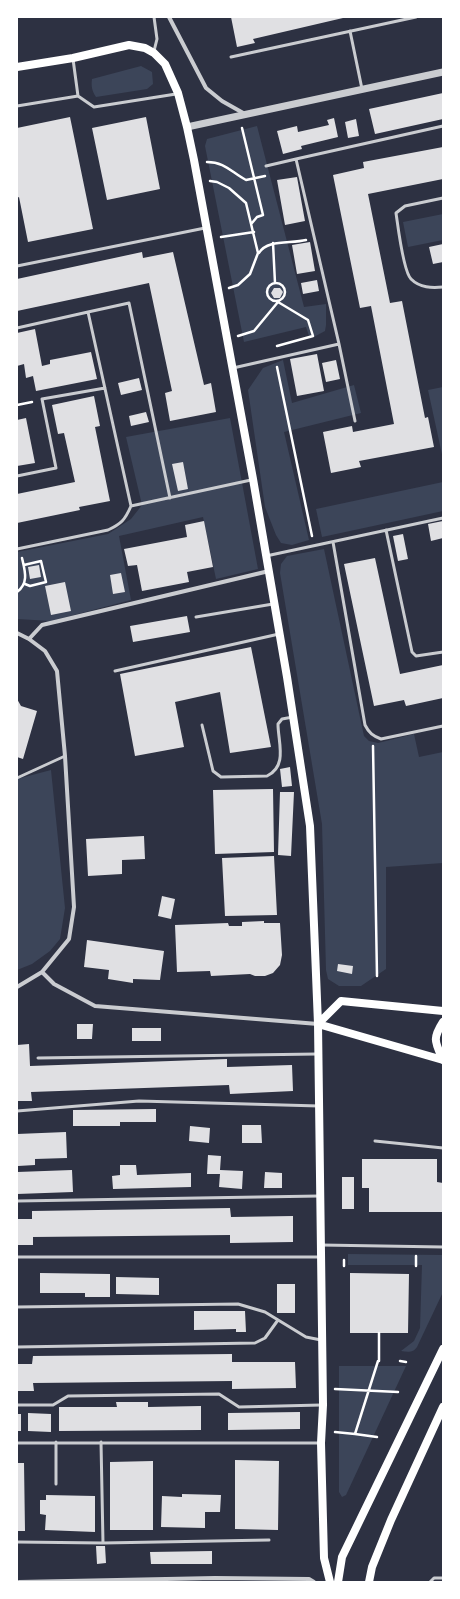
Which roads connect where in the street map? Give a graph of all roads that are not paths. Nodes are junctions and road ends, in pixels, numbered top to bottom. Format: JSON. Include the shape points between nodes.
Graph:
{"nodes":[{"id":1,"x":154,"y":17,"type":"edge"},
{"id":2,"x":169,"y":17,"type":"edge"},
{"id":3,"x":416,"y":17,"type":"edge"},
{"id":4,"x":350,"y":31,"type":"junction"},
{"id":5,"x":154,"y":53,"type":"junction"},
{"id":6,"x":231,"y":57,"type":"dead end"},
{"id":7,"x":72,"y":58,"type":"junction"},
{"id":8,"x":17,"y":67,"type":"edge"},
{"id":9,"x":443,"y":72,"type":"edge"},
{"id":10,"x":362,"y":89,"type":"junction"},
{"id":11,"x":178,"y":93,"type":"junction"},
{"id":12,"x":78,"y":96,"type":"junction"},
{"id":13,"x":17,"y":106,"type":"edge"},
{"id":14,"x":246,"y":115,"type":"junction"},
{"id":15,"x":443,"y":126,"type":"edge"},
{"id":16,"x":187,"y":128,"type":"junction"},
{"id":17,"x":296,"y":160,"type":"junction"},
{"id":18,"x":266,"y":166,"type":"road end"},
{"id":19,"x":443,"y":198,"type":"edge"},
{"id":20,"x":207,"y":228,"type":"junction"},
{"id":21,"x":17,"y":266,"type":"edge"},
{"id":22,"x":443,"y":287,"type":"edge"},
{"id":23,"x":88,"y":312,"type":"junction"},
{"id":24,"x":17,"y":328,"type":"edge"},
{"id":25,"x":339,"y":344,"type":"junction"},
{"id":26,"x":233,"y":368,"type":"junction"},
{"id":27,"x":105,"y":388,"type":"junction"},
{"id":28,"x":355,"y":421,"type":"dead end"},
{"id":29,"x":17,"y":476,"type":"edge"},
{"id":30,"x":253,"y":479,"type":"junction"},
{"id":31,"x":170,"y":498,"type":"junction"},
{"id":32,"x":132,"y":506,"type":"junction"},
{"id":33,"x":443,"y":518,"type":"edge"},
{"id":34,"x":386,"y":530,"type":"junction"},
{"id":35,"x":333,"y":542,"type":"junction"},
{"id":36,"x":19,"y":549,"type":"edge"},
{"id":37,"x":266,"y":556,"type":"junction"},
{"id":38,"x":269,"y":571,"type":"junction"},
{"id":39,"x":274,"y":604,"type":"junction"},
{"id":40,"x":196,"y":617,"type":"dead end"},
{"id":41,"x":17,"y":633,"type":"edge"},
{"id":42,"x":279,"y":634,"type":"junction"},
{"id":43,"x":29,"y":639,"type":"junction"},
{"id":44,"x":443,"y":652,"type":"edge"},
{"id":45,"x":114,"y":671,"type":"dead end"},
{"id":46,"x":293,"y":717,"type":"junction"},
{"id":47,"x":202,"y":726,"type":"dead end"},
{"id":48,"x":443,"y":726,"type":"edge"},
{"id":49,"x":65,"y":756,"type":"junction"},
{"id":50,"x":17,"y":778,"type":"edge"},
{"id":51,"x":42,"y":972,"type":"junction"},
{"id":52,"x":17,"y":987,"type":"edge"},
{"id":53,"x":443,"y":1011,"type":"edge"},
{"id":54,"x":443,"y":1022,"type":"edge"},
{"id":55,"x":318,"y":1024,"type":"junction"},
{"id":56,"x":319,"y":1054,"type":"junction"},
{"id":57,"x":38,"y":1058,"type":"dead end"},
{"id":58,"x":443,"y":1060,"type":"edge"},
{"id":59,"x":320,"y":1106,"type":"junction"},
{"id":60,"x":17,"y":1111,"type":"edge"},
{"id":61,"x":375,"y":1141,"type":"dead end"},
{"id":62,"x":443,"y":1148,"type":"edge"},
{"id":63,"x":321,"y":1196,"type":"junction"},
{"id":64,"x":17,"y":1201,"type":"edge"},
{"id":65,"x":321,"y":1244,"type":"junction"},
{"id":66,"x":443,"y":1247,"type":"edge"},
{"id":67,"x":17,"y":1257,"type":"edge"},
{"id":68,"x":321,"y":1257,"type":"junction"},
{"id":69,"x":17,"y":1307,"type":"edge"},
{"id":70,"x":278,"y":1320,"type":"junction"},
{"id":71,"x":322,"y":1340,"type":"junction"},
{"id":72,"x":17,"y":1347,"type":"edge"},
{"id":73,"x":443,"y":1349,"type":"edge"},
{"id":74,"x":17,"y":1405,"type":"edge"},
{"id":75,"x":323,"y":1405,"type":"junction"},
{"id":76,"x":443,"y":1407,"type":"edge"},
{"id":77,"x":56,"y":1442,"type":"junction"},
{"id":78,"x":101,"y":1442,"type":"junction"},
{"id":79,"x":17,"y":1443,"type":"edge"},
{"id":80,"x":322,"y":1443,"type":"junction"},
{"id":81,"x":56,"y":1484,"type":"dead end"},
{"id":82,"x":270,"y":1540,"type":"dead end"},
{"id":83,"x":17,"y":1542,"type":"edge"},
{"id":84,"x":102,"y":1542,"type":"junction"},
{"id":85,"x":443,"y":1578,"type":"edge"},
{"id":86,"x":215,"y":1580,"type":"edge"},
{"id":87,"x":269,"y":1580,"type":"edge"},
{"id":88,"x":19,"y":1582,"type":"edge"},
{"id":89,"x":314,"y":1582,"type":"edge"},
{"id":90,"x":330,"y":1582,"type":"edge"},
{"id":91,"x":338,"y":1582,"type":"edge"},
{"id":92,"x":369,"y":1582,"type":"edge"},
{"id":93,"x":430,"y":1582,"type":"edge"}],
"edges":[{"from":1,"to":5,"type":"lane","via":[[157,39]]},
{"from":2,"to":14,"type":"street","via":[[206,88]]},
{"from":3,"to":4,"type":"lane"},
{"from":4,"to":6,"type":"lane"},
{"from":4,"to":10,"type":"lane"},
{"from":5,"to":7,"type":"main road","via":[[145,48],[129,45]]},
{"from":5,"to":11,"type":"main road","via":[[165,64]]},
{"from":7,"to":8,"type":"main road"},
{"from":7,"to":12,"type":"lane"},
{"from":9,"to":10,"type":"street"},
{"from":10,"to":14,"type":"street"},
{"from":11,"to":12,"type":"lane","via":[[94,107]]},
{"from":11,"to":16,"type":"main road"},
{"from":12,"to":13,"type":"lane"},
{"from":14,"to":16,"type":"street"},
{"from":15,"to":17,"type":"lane"},
{"from":16,"to":20,"type":"main road"},
{"from":17,"to":18,"type":"lane"},
{"from":17,"to":25,"type":"lane"},
{"from":19,"to":22,"type":"lane","via":[[405,206],[396,213],[406,271],[411,280],[428,289]]},
{"from":20,"to":21,"type":"lane"},
{"from":20,"to":26,"type":"main road"},
{"from":23,"to":24,"type":"lane"},
{"from":23,"to":27,"type":"lane"},
{"from":23,"to":31,"type":"lane","via":[[130,303]]},
{"from":25,"to":26,"type":"lane"},
{"from":25,"to":28,"type":"lane"},
{"from":26,"to":30,"type":"main road"},
{"from":27,"to":29,"type":"lane","via":[[42,399],[56,468]]},
{"from":27,"to":32,"type":"lane"},
{"from":30,"to":31,"type":"lane"},
{"from":30,"to":37,"type":"main road"},
{"from":31,"to":32,"type":"lane"},
{"from":32,"to":36,"type":"lane","via":[[126,519],[108,530]]},
{"from":33,"to":34,"type":"lane"},
{"from":34,"to":35,"type":"lane"},
{"from":34,"to":44,"type":"lane","via":[[412,652],[416,656],[421,656]]},
{"from":35,"to":37,"type":"lane"},
{"from":35,"to":48,"type":"lane","via":[[365,725],[373,736],[381,739]]},
{"from":37,"to":38,"type":"main road"},
{"from":38,"to":39,"type":"main road"},
{"from":38,"to":43,"type":"street","via":[[42,625]]},
{"from":39,"to":40,"type":"lane"},
{"from":39,"to":42,"type":"main road"},
{"from":41,"to":43,"type":"street"},
{"from":42,"to":45,"type":"lane"},
{"from":42,"to":46,"type":"main road"},
{"from":43,"to":49,"type":"street","via":[[45,651],[57,671]]},
{"from":46,"to":47,"type":"lane","via":[[282,719],[278,724],[281,749],[278,765],[267,776],[221,778],[213,771]]},
{"from":46,"to":55,"type":"main road","via":[[310,826]]},
{"from":49,"to":50,"type":"lane"},
{"from":49,"to":51,"type":"street","via":[[74,907],[69,939]]},
{"from":51,"to":52,"type":"street"},
{"from":51,"to":55,"type":"street","via":[[54,984],[95,1006]]},
{"from":53,"to":55,"type":"main road","via":[[341,1000]]},
{"from":54,"to":58,"type":"main road","via":[[436,1033],[436,1044]]},
{"from":55,"to":56,"type":"main road"},
{"from":55,"to":58,"type":"main road"},
{"from":56,"to":57,"type":"lane"},
{"from":56,"to":59,"type":"main road"},
{"from":59,"to":60,"type":"lane","via":[[139,1101]]},
{"from":59,"to":63,"type":"main road"},
{"from":61,"to":62,"type":"lane"},
{"from":63,"to":64,"type":"lane"},
{"from":63,"to":65,"type":"main road"},
{"from":65,"to":66,"type":"lane"},
{"from":65,"to":68,"type":"main road"},
{"from":67,"to":68,"type":"lane"},
{"from":68,"to":71,"type":"main road"},
{"from":69,"to":70,"type":"lane","via":[[238,1304],[265,1312]]},
{"from":70,"to":71,"type":"lane","via":[[306,1336]]},
{"from":70,"to":72,"type":"lane","via":[[265,1338],[255,1343]]},
{"from":71,"to":75,"type":"main road"},
{"from":73,"to":91,"type":"main road","via":[[342,1557]]},
{"from":74,"to":75,"type":"lane","via":[[52,1405],[68,1396],[218,1394],[240,1407]]},
{"from":75,"to":80,"type":"main road"},
{"from":76,"to":92,"type":"main road","via":[[391,1520],[372,1567]]},
{"from":77,"to":78,"type":"lane"},
{"from":77,"to":79,"type":"lane"},
{"from":77,"to":81,"type":"lane"},
{"from":78,"to":80,"type":"lane"},
{"from":78,"to":84,"type":"lane"},
{"from":80,"to":90,"type":"main road","via":[[324,1558]]},
{"from":82,"to":84,"type":"lane"},
{"from":83,"to":84,"type":"lane"},
{"from":85,"to":93,"type":"lane","via":[[434,1578]]},
{"from":86,"to":87,"type":"street"},
{"from":86,"to":88,"type":"street"},
{"from":87,"to":89,"type":"street","via":[[309,1579]]}]}
